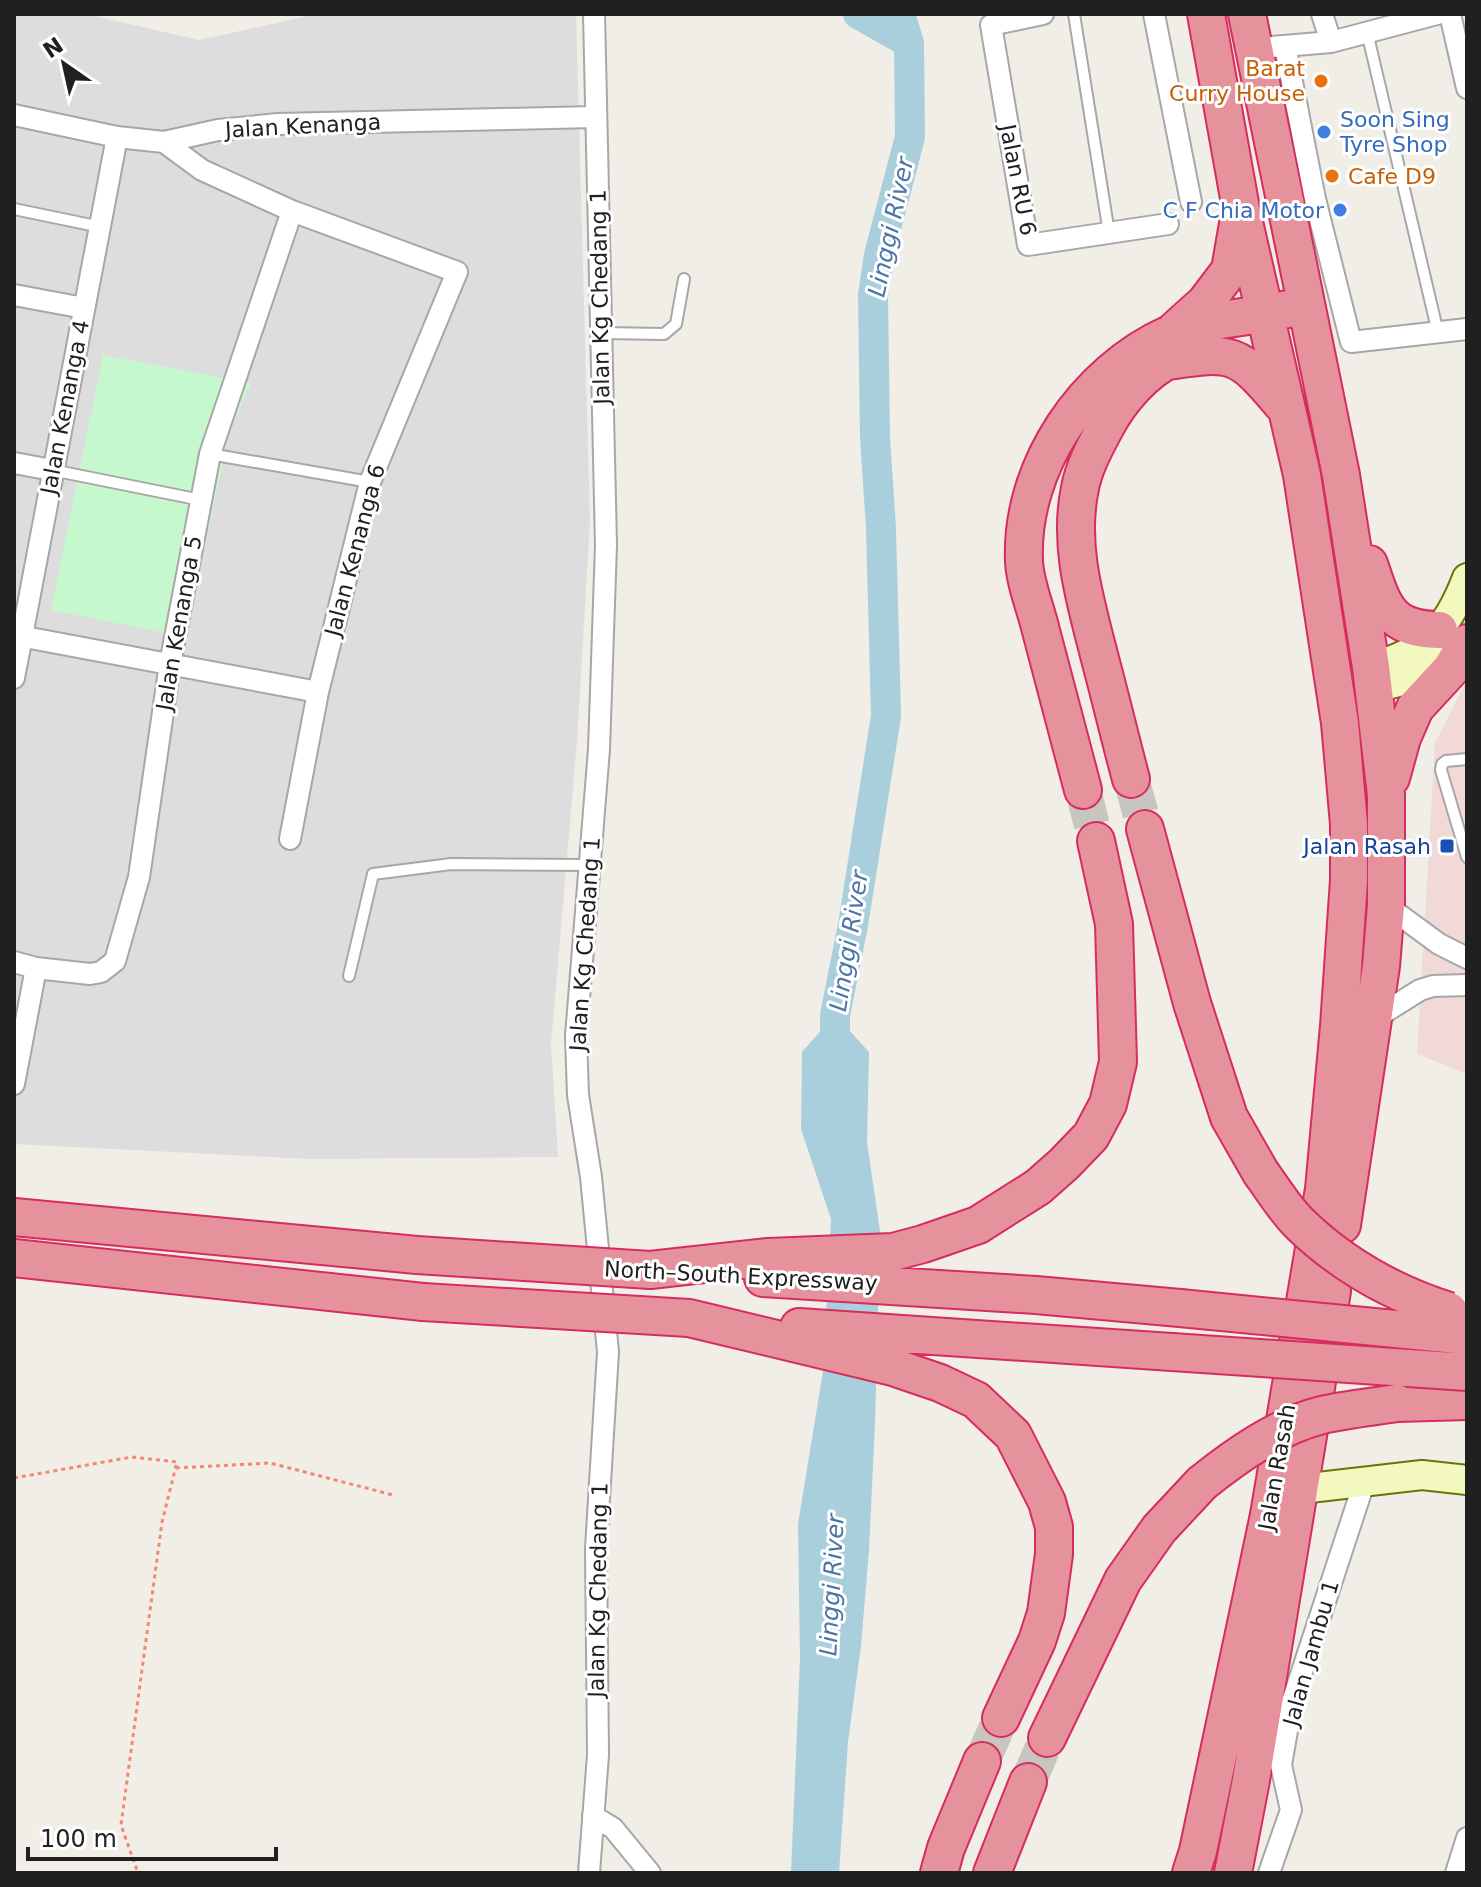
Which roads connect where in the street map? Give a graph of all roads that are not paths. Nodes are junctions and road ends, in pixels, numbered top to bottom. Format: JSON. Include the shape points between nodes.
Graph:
{"nodes":[{"id":1,"x":594,"y":14,"type":"edge"},
{"id":2,"x":1043,"y":14,"type":"edge"},
{"id":3,"x":1074,"y":14,"type":"edge"},
{"id":4,"x":1154,"y":14,"type":"edge"},
{"id":5,"x":1181,"y":14,"type":"edge"},
{"id":6,"x":1206,"y":14,"type":"edge"},
{"id":7,"x":1322,"y":14,"type":"edge"},
{"id":8,"x":1450,"y":14,"type":"edge"},
{"id":9,"x":1431,"y":15,"type":"edge"},
{"id":10,"x":1367,"y":32,"type":"junction"},
{"id":11,"x":1261,"y":36,"type":"edge"},
{"id":12,"x":1331,"y":42,"type":"junction"},
{"id":13,"x":1467,"y":88,"type":"edge"},
{"id":14,"x":14,"y":115,"type":"edge"},
{"id":15,"x":595,"y":117,"type":"junction"},
{"id":16,"x":117,"y":137,"type":"junction"},
{"id":17,"x":164,"y":142,"type":"junction"},
{"id":18,"x":1230,"y":142,"type":"junction"},
{"id":19,"x":1191,"y":202,"type":"dead end"},
{"id":20,"x":1300,"y":204,"type":"junction"},
{"id":21,"x":14,"y":209,"type":"edge"},
{"id":22,"x":1241,"y":209,"type":"junction"},
{"id":23,"x":292,"y":211,"type":"junction"},
{"id":24,"x":1168,"y":224,"type":"dead end"},
{"id":25,"x":101,"y":227,"type":"junction"},
{"id":26,"x":1109,"y":233,"type":"junction"},
{"id":27,"x":684,"y":279,"type":"dead end"},
{"id":28,"x":14,"y":295,"type":"edge"},
{"id":29,"x":84,"y":308,"type":"junction"},
{"id":30,"x":1308,"y":314,"type":"junction"},
{"id":31,"x":1268,"y":323,"type":"junction"},
{"id":32,"x":1467,"y":329,"type":"edge"},
{"id":33,"x":602,"y":333,"type":"junction"},
{"id":34,"x":1438,"y":333,"type":"junction"},
{"id":35,"x":1169,"y":347,"type":"junction"},
{"id":36,"x":1286,"y":409,"type":"junction"},
{"id":37,"x":210,"y":454,"type":"junction"},
{"id":38,"x":14,"y":463,"type":"edge"},
{"id":39,"x":52,"y":470,"type":"junction"},
{"id":40,"x":1341,"y":475,"type":"junction"},
{"id":41,"x":370,"y":482,"type":"junction"},
{"id":42,"x":201,"y":500,"type":"junction"},
{"id":43,"x":1467,"y":578,"type":"edge"},
{"id":44,"x":18,"y":635,"type":"edge"},
{"id":45,"x":1458,"y":638,"type":"edge"},
{"id":46,"x":1329,"y":643,"type":"junction"},
{"id":47,"x":170,"y":664,"type":"junction"},
{"id":48,"x":14,"y":678,"type":"edge"},
{"id":49,"x":1367,"y":678,"type":"junction"},
{"id":50,"x":318,"y":692,"type":"junction"},
{"id":51,"x":1340,"y":723,"type":"junction"},
{"id":52,"x":1467,"y":759,"type":"edge"},
{"id":53,"x":1131,"y":779,"type":"tunnel mouth"},
{"id":54,"x":1083,"y":790,"type":"tunnel mouth"},
{"id":55,"x":1386,"y":795,"type":"junction"},
{"id":56,"x":1145,"y":829,"type":"tunnel mouth"},
{"id":57,"x":290,"y":839,"type":"dead end"},
{"id":58,"x":1096,"y":841,"type":"tunnel mouth"},
{"id":59,"x":1467,"y":857,"type":"edge"},
{"id":60,"x":590,"y":865,"type":"junction"},
{"id":61,"x":1386,"y":905,"type":"junction"},
{"id":62,"x":1467,"y":958,"type":"edge"},
{"id":63,"x":14,"y":962,"type":"edge"},
{"id":64,"x":36,"y":968,"type":"junction"},
{"id":65,"x":349,"y":976,"type":"dead end"},
{"id":66,"x":1467,"y":985,"type":"edge"},
{"id":67,"x":1374,"y":1019,"type":"junction"},
{"id":68,"x":14,"y":1084,"type":"edge"},
{"id":69,"x":14,"y":1217,"type":"edge"},
{"id":70,"x":14,"y":1258,"type":"edge"},
{"id":71,"x":891,"y":1268,"type":"junction"},
{"id":72,"x":1461,"y":1321,"type":"edge"},
{"id":73,"x":892,"y":1350,"type":"junction"},
{"id":74,"x":1467,"y":1372,"type":"edge"},
{"id":75,"x":1467,"y":1401,"type":"edge"},
{"id":76,"x":1365,"y":1480,"type":"junction"},
{"id":77,"x":1467,"y":1480,"type":"edge"},
{"id":78,"x":1301,"y":1489,"type":"junction"},
{"id":79,"x":1001,"y":1718,"type":"tunnel mouth"},
{"id":80,"x":1047,"y":1738,"type":"tunnel mouth"},
{"id":81,"x":982,"y":1761,"type":"tunnel mouth"},
{"id":82,"x":1028,"y":1782,"type":"tunnel mouth"},
{"id":83,"x":593,"y":1816,"type":"junction"},
{"id":84,"x":1467,"y":1838,"type":"edge"},
{"id":85,"x":589,"y":1873,"type":"edge"},
{"id":86,"x":650,"y":1873,"type":"edge"},
{"id":87,"x":939,"y":1873,"type":"edge"},
{"id":88,"x":992,"y":1873,"type":"edge"},
{"id":89,"x":1191,"y":1873,"type":"edge"},
{"id":90,"x":1233,"y":1873,"type":"edge"},
{"id":91,"x":1269,"y":1873,"type":"edge"},
{"id":92,"x":1456,"y":1873,"type":"edge"}],
"edges":[{"from":1,"to":15,"type":"street","name":"Jalan Kg Chedang 1"},
{"from":2,"to":26,"type":"street","name":"Jalan RU 6","via":[[991,25],[1028,245]]},
{"from":3,"to":26,"type":"lane"},
{"from":4,"to":19,"type":"street"},
{"from":5,"to":18,"type":"highway"},
{"from":6,"to":18,"type":"highway","name":"Jalan Rasah"},
{"from":7,"to":12,"type":"street"},
{"from":8,"to":13,"type":"street"},
{"from":9,"to":10,"type":"street"},
{"from":10,"to":12,"type":"street"},
{"from":10,"to":34,"type":"lane"},
{"from":11,"to":12,"type":"street"},
{"from":11,"to":20,"type":"highway","name":"Jalan Rasah"},
{"from":14,"to":16,"type":"street","name":"Jalan Kenanga"},
{"from":15,"to":17,"type":"street","name":"Jalan Kenanga","via":[[278,124]]},
{"from":15,"to":33,"type":"street","name":"Jalan Kg Chedang 1"},
{"from":16,"to":17,"type":"street","name":"Jalan Kenanga"},
{"from":16,"to":25,"type":"street","name":"Jalan Kenanga 4"},
{"from":17,"to":23,"type":"street","via":[[202,170]]},
{"from":18,"to":22,"type":"highway","name":"Jalan Rasah"},
{"from":20,"to":30,"type":"highway","name":"Jalan Rasah"},
{"from":20,"to":34,"type":"street","via":[[1351,342]]},
{"from":21,"to":25,"type":"lane"},
{"from":22,"to":31,"type":"highway","name":"Jalan Rasah"},
{"from":22,"to":35,"type":"highway","via":[[1230,270]]},
{"from":23,"to":37,"type":"street","name":"Jalan Kenanga 5"},
{"from":23,"to":41,"type":"street","name":"Jalan Kenanga 6","via":[[457,272]]},
{"from":24,"to":26,"type":"street","name":"Jalan RU 6"},
{"from":25,"to":29,"type":"street","name":"Jalan Kenanga 4"},
{"from":27,"to":33,"type":"lane","via":[[676,324],[664,334]]},
{"from":28,"to":29,"type":"street"},
{"from":29,"to":39,"type":"street","name":"Jalan Kenanga 4"},
{"from":30,"to":31,"type":"highway"},
{"from":30,"to":40,"type":"highway","name":"Jalan Rasah"},
{"from":31,"to":35,"type":"highway","via":[[1219,339]]},
{"from":31,"to":36,"type":"highway","name":"Jalan Rasah"},
{"from":32,"to":34,"type":"street"},
{"from":33,"to":60,"type":"street","name":"Jalan Kg Chedang 1","via":[[606,545]]},
{"from":35,"to":36,"type":"highway","via":[[1231,358],[1251,367]]},
{"from":35,"to":53,"type":"highway","via":[[1112,414],[1080,485],[1076,516],[1081,584]]},
{"from":35,"to":54,"type":"highway","via":[[1144,348],[1073,411],[1044,462],[1025,513],[1024,564]]},
{"from":36,"to":46,"type":"highway","name":"Jalan Rasah"},
{"from":37,"to":41,"type":"lane"},
{"from":37,"to":42,"type":"street","name":"Jalan Kenanga 5"},
{"from":38,"to":39,"type":"street"},
{"from":39,"to":42,"type":"lane"},
{"from":39,"to":44,"type":"street","name":"Jalan Kenanga 4"},
{"from":40,"to":45,"type":"highway","via":[[1386,607],[1403,624]]},
{"from":40,"to":49,"type":"highway","name":"Jalan Rasah"},
{"from":41,"to":50,"type":"street","name":"Jalan Kenanga 6"},
{"from":42,"to":47,"type":"street","name":"Jalan Kenanga 5"},
{"from":43,"to":45,"type":"street","via":[[1459,599]]},
{"from":44,"to":47,"type":"street"},
{"from":44,"to":48,"type":"street","name":"Jalan Kenanga 4"},
{"from":45,"to":49,"type":"street","via":[[1424,644]]},
{"from":45,"to":55,"type":"highway","via":[[1451,669],[1415,708]]},
{"from":46,"to":49,"type":"highway"},
{"from":46,"to":51,"type":"highway","name":"Jalan Rasah"},
{"from":47,"to":50,"type":"street"},
{"from":47,"to":64,"type":"street","name":"Jalan Kenanga 5","via":[[139,877],[115,961],[90,974]]},
{"from":49,"to":51,"type":"highway"},
{"from":49,"to":55,"type":"highway","name":"Jalan Rasah"},
{"from":50,"to":57,"type":"street","name":"Jalan Kenanga 6"},
{"from":51,"to":89,"type":"highway","name":"Jalan Rasah","via":[[1349,880],[1324,1189],[1269,1515]]},
{"from":52,"to":59,"type":"lane","via":[[1446,761],[1441,770]]},
{"from":55,"to":61,"type":"highway","name":"Jalan Rasah"},
{"from":56,"to":72,"type":"highway","bridge":true,"via":[[1229,1117],[1261,1173],[1297,1221],[1358,1270]]},
{"from":58,"to":71,"type":"highway","via":[[1114,924],[1118,998],[1118,1062],[1108,1104],[1091,1136],[1038,1187],[978,1225]]},
{"from":60,"to":65,"type":"lane","via":[[451,864],[373,874]]},
{"from":60,"to":83,"type":"street","name":"Jalan Kg Chedang 1","via":[[576,1036],[578,1095],[608,1352],[596,1548],[598,1755]]},
{"from":61,"to":62,"type":"street"},
{"from":61,"to":67,"type":"highway","name":"Jalan Rasah"},
{"from":63,"to":64,"type":"street","name":"Jalan Kenanga 5"},
{"from":64,"to":68,"type":"street"},
{"from":66,"to":67,"type":"street","via":[[1420,990]]},
{"from":67,"to":78,"type":"highway","name":"Jalan Rasah"},
{"from":69,"to":71,"type":"highway","name":"North–South Expressway","bridge":true,"via":[[417,1255],[650,1270],[768,1257]]},
{"from":70,"to":73,"type":"highway","name":"North–South Expressway","bridge":true,"via":[[423,1302],[689,1318]]},
{"from":71,"to":72,"type":"highway","name":"North–South Expressway","bridge":true,"via":[[1180,1308]]},
{"from":73,"to":74,"type":"highway","bridge":true,"via":[[1172,1352]]},
{"from":73,"to":79,"type":"highway","via":[[976,1400],[1013,1435],[1047,1502],[1054,1554],[1046,1613]]},
{"from":75,"to":80,"type":"highway","bridge":true,"via":[[1397,1403],[1319,1416],[1274,1435],[1202,1483],[1159,1529],[1123,1580]]},
{"from":76,"to":77,"type":"street","via":[[1422,1475]]},
{"from":76,"to":78,"type":"street"},
{"from":76,"to":91,"type":"street","name":"Jalan Jambu 1","via":[[1292,1702],[1281,1765],[1291,1810]]},
{"from":78,"to":90,"type":"highway","name":"Jalan Rasah"},
{"from":81,"to":87,"type":"highway"},
{"from":82,"to":88,"type":"highway"},
{"from":83,"to":85,"type":"street","name":"Jalan Kg Chedang 1"},
{"from":83,"to":86,"type":"street","via":[[613,1828]]},
{"from":84,"to":92,"type":"street"}]}
